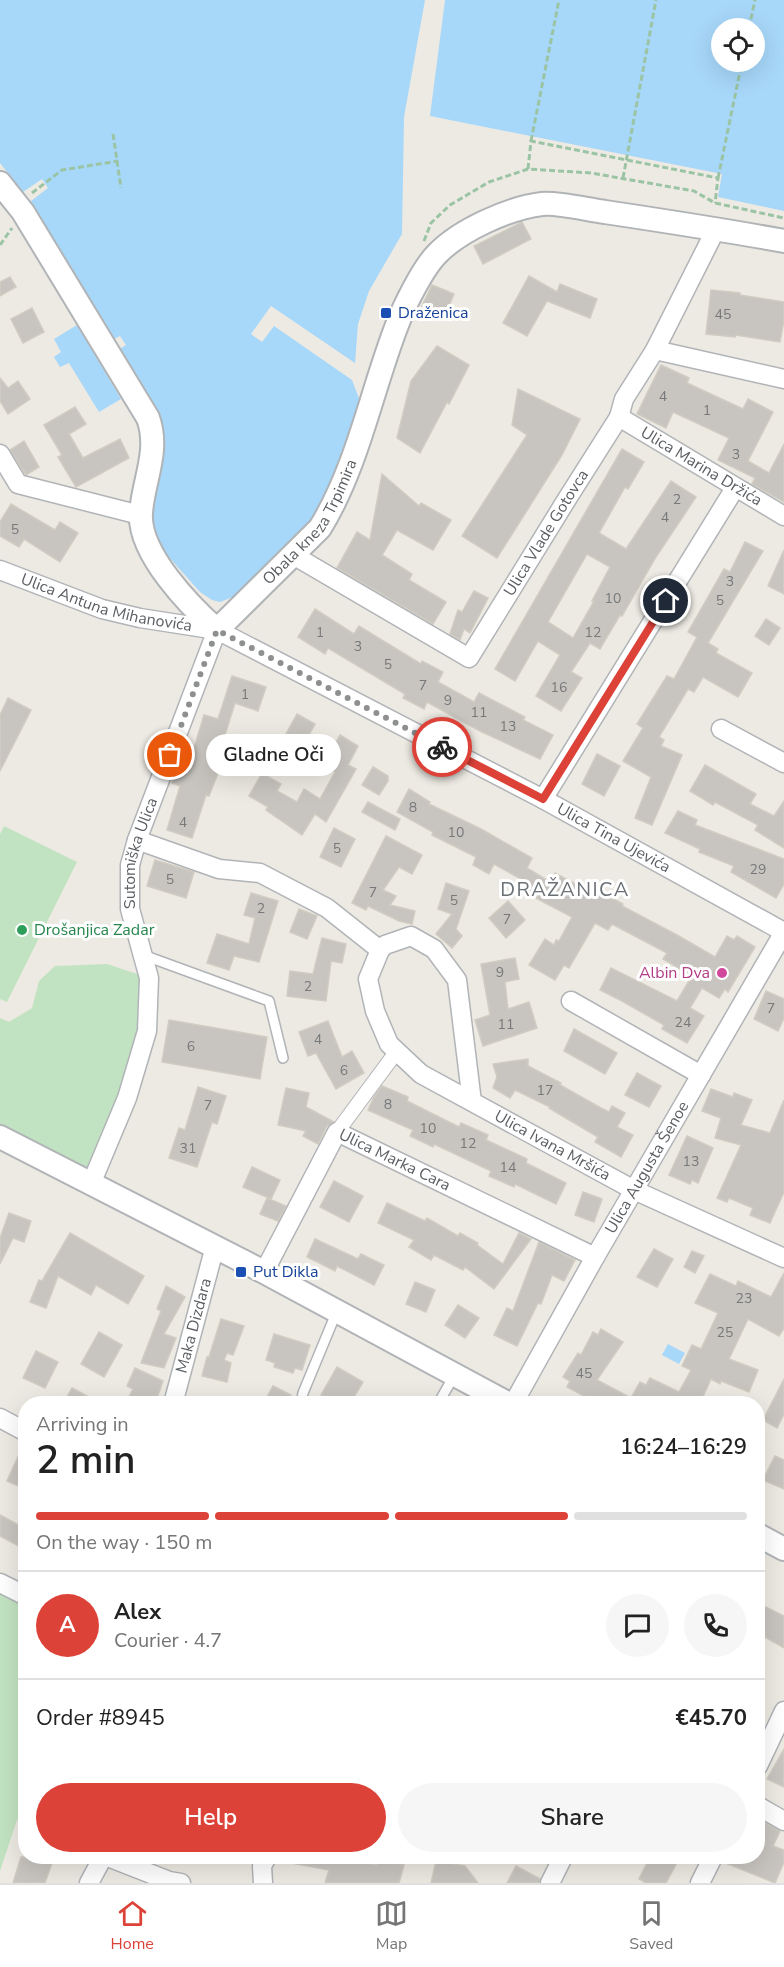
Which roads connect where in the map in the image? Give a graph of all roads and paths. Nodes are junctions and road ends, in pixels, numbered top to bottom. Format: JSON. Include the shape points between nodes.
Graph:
{"nodes":[{"id":1,"x":559,"y":0,"type":"edge"},
{"id":2,"x":656,"y":0,"type":"edge"},
{"id":3,"x":755,"y":0,"type":"edge"},
{"id":4,"x":751,"y":18,"type":"edge"},
{"id":5,"x":740,"y":72,"type":"edge"},
{"id":6,"x":113,"y":134,"type":"dead end"},
{"id":7,"x":531,"y":141,"type":"junction"},
{"id":8,"x":626,"y":159,"type":"junction"},
{"id":9,"x":118,"y":161,"type":"junction"},
{"id":10,"x":528,"y":169,"type":"dead end"},
{"id":11,"x":623,"y":178,"type":"dead end"},
{"id":12,"x":718,"y":178,"type":"junction"},
{"id":13,"x":0,"y":183,"type":"edge"},
{"id":14,"x":41,"y":186,"type":"dead end"},
{"id":15,"x":122,"y":188,"type":"dead end"},
{"id":16,"x":715,"y":203,"type":"dead end"},
{"id":17,"x":716,"y":229,"type":"junction"},
{"id":18,"x":784,"y":241,"type":"edge"},
{"id":19,"x":654,"y":350,"type":"junction"},
{"id":20,"x":784,"y":379,"type":"edge"},
{"id":21,"x":619,"y":417,"type":"junction"},
{"id":22,"x":0,"y":454,"type":"edge"},
{"id":23,"x":735,"y":488,"type":"junction"},
{"id":24,"x":140,"y":515,"type":"junction"},
{"id":25,"x":784,"y":516,"type":"edge"},
{"id":26,"x":293,"y":555,"type":"junction"},
{"id":27,"x":0,"y":570,"type":"edge"},
{"id":28,"x":217,"y":630,"type":"junction"},
{"id":29,"x":722,"y":729,"type":"dead end"},
{"id":30,"x":784,"y":763,"type":"edge"},
{"id":31,"x":543,"y":799,"type":"junction"},
{"id":32,"x":137,"y":840,"type":"junction"},
{"id":33,"x":784,"y":932,"type":"edge"},
{"id":34,"x":380,"y":950,"type":"junction"},
{"id":35,"x":142,"y":955,"type":"junction"},
{"id":36,"x":571,"y":1001,"type":"dead end"},
{"id":37,"x":397,"y":1051,"type":"junction"},
{"id":38,"x":283,"y":1058,"type":"dead end"},
{"id":39,"x":701,"y":1075,"type":"junction"},
{"id":40,"x":472,"y":1102,"type":"junction"},
{"id":41,"x":336,"y":1132,"type":"junction"},
{"id":42,"x":0,"y":1137,"type":"edge"},
{"id":43,"x":91,"y":1184,"type":"junction"},
{"id":44,"x":634,"y":1190,"type":"junction"},
{"id":45,"x":215,"y":1246,"type":"junction"},
{"id":46,"x":595,"y":1257,"type":"junction"},
{"id":47,"x":784,"y":1258,"type":"edge"},
{"id":48,"x":264,"y":1272,"type":"junction"},
{"id":49,"x":337,"y":1311,"type":"junction"},
{"id":50,"x":455,"y":1374,"type":"junction"},
{"id":51,"x":175,"y":1396,"type":"edge"},
{"id":52,"x":302,"y":1396,"type":"edge"},
{"id":53,"x":443,"y":1396,"type":"edge"},
{"id":54,"x":496,"y":1396,"type":"edge"},
{"id":55,"x":516,"y":1396,"type":"edge"},
{"id":56,"x":0,"y":1418,"type":"edge"},
{"id":57,"x":18,"y":1428,"type":"edge"},
{"id":58,"x":765,"y":1539,"type":"edge"},
{"id":59,"x":784,"y":1549,"type":"edge"},
{"id":60,"x":0,"y":1583,"type":"edge"},
{"id":61,"x":18,"y":1592,"type":"edge"},
{"id":62,"x":784,"y":1711,"type":"edge"},
{"id":63,"x":765,"y":1751,"type":"edge"},
{"id":64,"x":765,"y":1810,"type":"edge"},
{"id":65,"x":784,"y":1821,"type":"edge"},
{"id":66,"x":99,"y":1864,"type":"edge"},
{"id":67,"x":126,"y":1864,"type":"edge"},
{"id":68,"x":263,"y":1864,"type":"edge"},
{"id":69,"x":560,"y":1864,"type":"edge"},
{"id":70,"x":710,"y":1864,"type":"edge"},
{"id":71,"x":89,"y":1883,"type":"edge"},
{"id":72,"x":181,"y":1883,"type":"edge"},
{"id":73,"x":263,"y":1883,"type":"edge"},
{"id":74,"x":550,"y":1883,"type":"edge"},
{"id":75,"x":700,"y":1883,"type":"edge"}],
"edges":[{"from":1,"to":7,"type":"path"},
{"from":2,"to":8,"type":"path"},
{"from":3,"to":4,"type":"path"},
{"from":5,"to":12,"type":"path"},
{"from":6,"to":9,"type":"path"},
{"from":7,"to":8,"type":"path"},
{"from":7,"to":10,"type":"path"},
{"from":8,"to":11,"type":"path"},
{"from":8,"to":12,"type":"path"},
{"from":9,"to":14,"type":"path","via":[[62,170]]},
{"from":9,"to":15,"type":"path"},
{"from":12,"to":16,"type":"path"},
{"from":13,"to":24,"type":"street","via":[[23,212],[148,418],[153,448]]},
{"from":17,"to":18,"type":"street","name":"Obala kneza Trpimira"},
{"from":17,"to":19,"type":"street","name":"Ulica Vlade Gotovca"},
{"from":17,"to":26,"type":"street","name":"Obala kneza Trpimira","via":[[544,203],[495,218],[454,240],[436,254],[397,323],[368,416],[331,510],[320,528]]},
{"from":19,"to":20,"type":"street"},
{"from":19,"to":21,"type":"street","name":"Ulica Vlade Gotovca","via":[[624,399]]},
{"from":21,"to":23,"type":"street","name":"Ulica Marina Držića"},
{"from":21,"to":26,"type":"street","name":"Ulica Vlade Gotovca","via":[[469,658]]},
{"from":22,"to":24,"type":"street","via":[[18,484]]},
{"from":23,"to":25,"type":"street","name":"Ulica Marina Držića"},
{"from":23,"to":31,"type":"street"},
{"from":24,"to":28,"type":"street","via":[[160,567],[194,610]]},
{"from":26,"to":28,"type":"street","name":"Obala kneza Trpimira"},
{"from":27,"to":28,"type":"street","name":"Ulica Antuna Mihanovića","via":[[102,609]]},
{"from":28,"to":31,"type":"street","name":"Ulica Tina Ujevića"},
{"from":28,"to":32,"type":"street","name":"Sutomiška Ulica"},
{"from":29,"to":30,"type":"street"},
{"from":31,"to":33,"type":"street","name":"Ulica Tina Ujevića"},
{"from":32,"to":34,"type":"street","via":[[219,869],[260,873],[327,908]]},
{"from":32,"to":35,"type":"street","name":"Sutomiška Ulica","via":[[130,865],[130,909]]},
{"from":33,"to":39,"type":"street","name":"Ulica Augusta Šenoe"},
{"from":34,"to":37,"type":"street","name":"Ulica Ivana Mršića","via":[[368,979],[375,1011],[389,1044]]},
{"from":34,"to":40,"type":"street","via":[[411,936],[434,949],[457,980]]},
{"from":35,"to":38,"type":"lane","via":[[268,1001]]},
{"from":35,"to":43,"type":"street","name":"Sutomiška Ulica","via":[[149,978],[147,1030],[127,1098]]},
{"from":36,"to":39,"type":"street"},
{"from":37,"to":40,"type":"street","name":"Ulica Ivana Mršića","via":[[421,1074]]},
{"from":37,"to":41,"type":"street"},
{"from":39,"to":44,"type":"street","name":"Ulica Augusta Šenoe"},
{"from":40,"to":44,"type":"street","name":"Ulica Ivana Mršića"},
{"from":41,"to":46,"type":"street","name":"Ulica Marka Cara"},
{"from":41,"to":48,"type":"street","name":"Ulica Marka Cara"},
{"from":42,"to":43,"type":"street"},
{"from":43,"to":45,"type":"street"},
{"from":44,"to":46,"type":"street","name":"Ulica Augusta Šenoe"},
{"from":44,"to":47,"type":"street","name":"Ulica Ivana Mršića"},
{"from":45,"to":48,"type":"street"},
{"from":45,"to":51,"type":"street","name":"Maka Dizdara"},
{"from":46,"to":55,"type":"street","name":"Ulica Augusta Šenoe"},
{"from":48,"to":49,"type":"street"},
{"from":49,"to":50,"type":"street"},
{"from":49,"to":52,"type":"lane"},
{"from":50,"to":53,"type":"lane"},
{"from":50,"to":54,"type":"street"},
{"from":56,"to":57,"type":"street"},
{"from":58,"to":59,"type":"street"},
{"from":60,"to":61,"type":"street"},
{"from":62,"to":63,"type":"street"},
{"from":64,"to":65,"type":"street"},
{"from":66,"to":71,"type":"street"},
{"from":67,"to":72,"type":"street"},
{"from":68,"to":73,"type":"street"},
{"from":69,"to":74,"type":"street"},
{"from":70,"to":75,"type":"street"}]}
